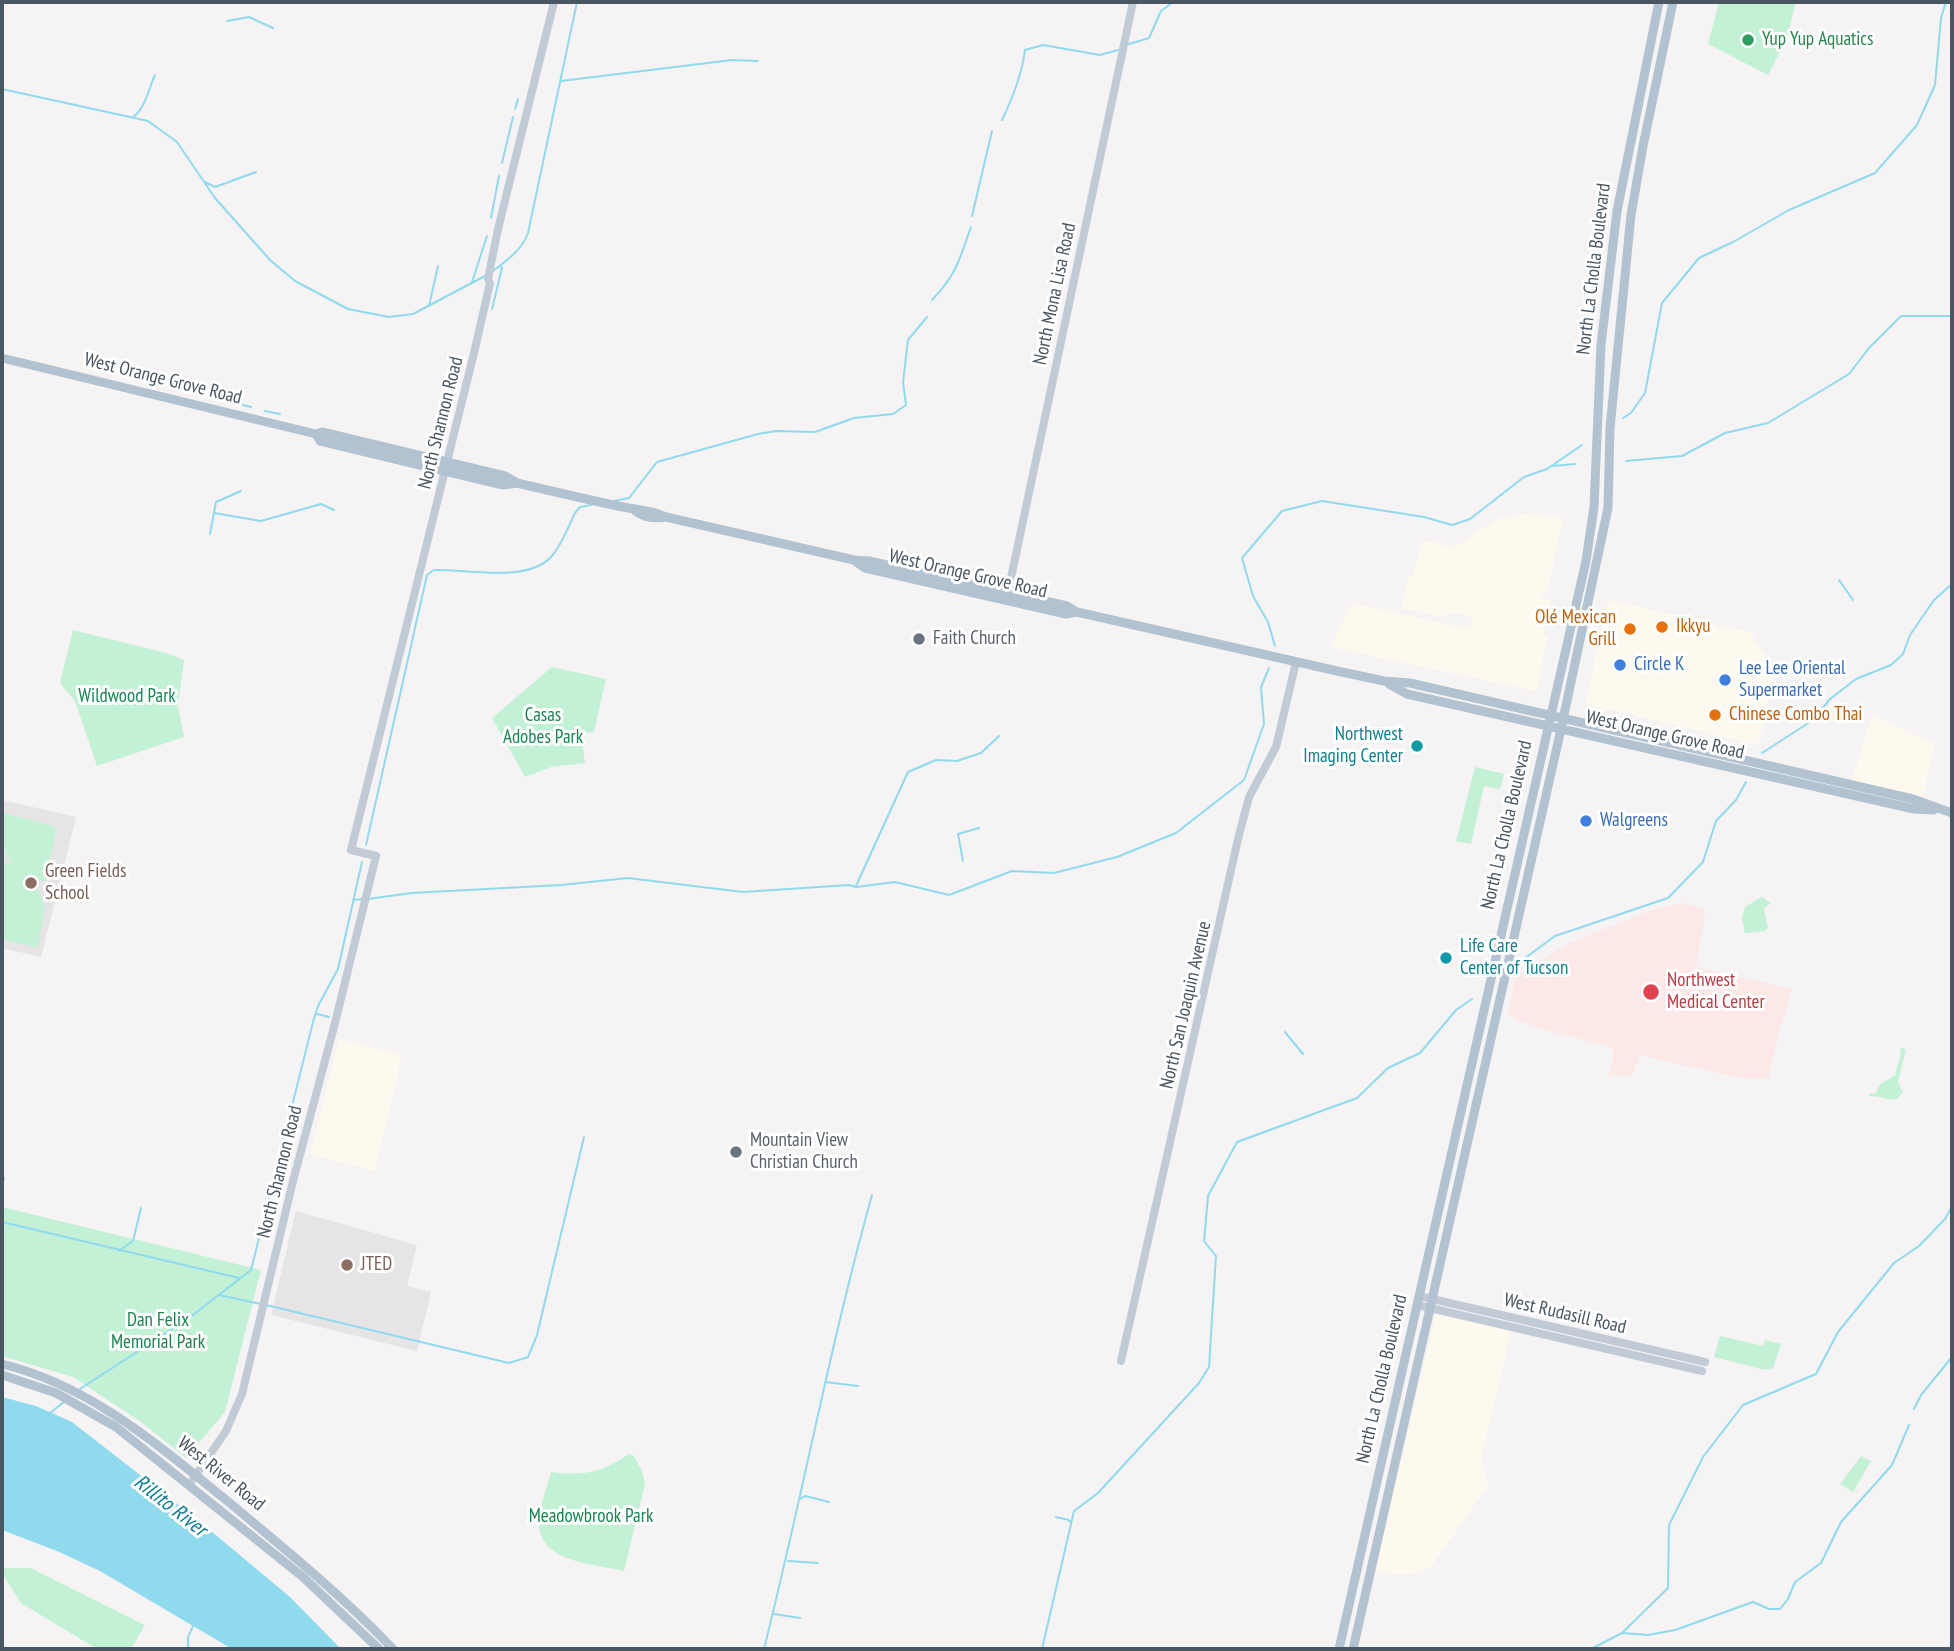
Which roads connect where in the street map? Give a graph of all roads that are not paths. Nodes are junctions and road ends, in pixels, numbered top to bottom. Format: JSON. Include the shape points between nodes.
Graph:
{"nodes":[{"id":1,"x":554,"y":2,"type":"edge"},
{"id":2,"x":1133,"y":2,"type":"edge"},
{"id":3,"x":1659,"y":2,"type":"edge"},
{"id":4,"x":1673,"y":2,"type":"edge"},
{"id":5,"x":2,"y":358,"type":"edge"},
{"id":6,"x":446,"y":467,"type":"junction"},
{"id":7,"x":854,"y":560,"type":"junction"},
{"id":8,"x":1008,"y":592,"type":"junction"},
{"id":9,"x":1077,"y":612,"type":"junction"},
{"id":10,"x":1296,"y":662,"type":"junction"},
{"id":11,"x":1384,"y":681,"type":"junction"},
{"id":12,"x":1551,"y":715,"type":"junction"},
{"id":13,"x":1563,"y":718,"type":"junction"},
{"id":14,"x":1548,"y":727,"type":"junction"},
{"id":15,"x":1561,"y":729,"type":"junction"},
{"id":16,"x":1700,"y":761,"type":"junction"},
{"id":17,"x":1763,"y":764,"type":"junction"},
{"id":18,"x":1947,"y":811,"type":"edge"},
{"id":19,"x":1418,"y":1300,"type":"junction"},
{"id":20,"x":1432,"y":1304,"type":"junction"},
{"id":21,"x":1121,"y":1361,"type":"dead end"},
{"id":22,"x":2,"y":1364,"type":"edge"},
{"id":23,"x":1704,"y":1367,"type":"dead end"},
{"id":24,"x":2,"y":1375,"type":"edge"},
{"id":25,"x":196,"y":1476,"type":"junction"},
{"id":26,"x":189,"y":1485,"type":"junction"},
{"id":27,"x":379,"y":1649,"type":"edge"},
{"id":28,"x":393,"y":1649,"type":"edge"},
{"id":29,"x":1339,"y":1649,"type":"edge"},
{"id":30,"x":1353,"y":1649,"type":"edge"}],
"edges":[{"from":1,"to":6,"type":"street","name":"North Shannon Road"},
{"from":2,"to":8,"type":"street","name":"North Mona Lisa Road"},
{"from":3,"to":12,"type":"main road","name":"North La Cholla Boulevard","via":[[1617,211],[1601,345],[1594,507],[1586,561]]},
{"from":4,"to":13,"type":"main road","name":"North La Cholla Boulevard","via":[[1631,215],[1610,428],[1608,508]]},
{"from":5,"to":6,"type":"main road","name":"West Orange Grove Road","via":[[316,434],[323,432]]},
{"from":6,"to":7,"type":"main road","name":"West Orange Grove Road","via":[[503,485],[517,483],[633,509],[654,519],[666,517]]},
{"from":6,"to":25,"type":"street","name":"North Shannon Road","via":[[351,850],[376,856],[335,1023],[242,1394],[226,1431]]},
{"from":7,"to":8,"type":"main road","name":"West Orange Grove Road"},
{"from":7,"to":9,"type":"main road","name":"West Orange Grove Road","via":[[865,568],[942,586],[1066,614]]},
{"from":8,"to":9,"type":"main road","name":"West Orange Grove Road"},
{"from":9,"to":10,"type":"main road","name":"West Orange Grove Road"},
{"from":10,"to":11,"type":"main road","name":"West Orange Grove Road"},
{"from":10,"to":21,"type":"street","name":"North San Joaquin Avenue","via":[[1276,747],[1254,785],[1238,839]]},
{"from":11,"to":12,"type":"main road","name":"West Orange Grove Road"},
{"from":11,"to":14,"type":"main road","name":"West Orange Grove Road","via":[[1407,694]]},
{"from":12,"to":13,"type":"main road","name":"West Orange Grove Road"},
{"from":12,"to":14,"type":"main road","name":"North La Cholla Boulevard"},
{"from":13,"to":15,"type":"main road","name":"North La Cholla Boulevard"},
{"from":13,"to":17,"type":"main road","name":"West Orange Grove Road"},
{"from":14,"to":15,"type":"main road","name":"West Orange Grove Road"},
{"from":14,"to":19,"type":"main road","name":"North La Cholla Boulevard"},
{"from":15,"to":16,"type":"main road","name":"West Orange Grove Road"},
{"from":15,"to":20,"type":"main road","name":"North La Cholla Boulevard"},
{"from":16,"to":17,"type":"main road","via":[[1705,756]]},
{"from":16,"to":18,"type":"main road","name":"West Orange Grove Road","via":[[1914,809]]},
{"from":17,"to":18,"type":"main road","name":"West Orange Grove Road"},
{"from":19,"to":20,"type":"street","name":"West Rudasill Road"},
{"from":19,"to":29,"type":"main road","name":"North La Cholla Boulevard"},
{"from":20,"to":23,"type":"street","name":"West Rudasill Road"},
{"from":20,"to":30,"type":"main road","name":"North La Cholla Boulevard"},
{"from":22,"to":25,"type":"main road","name":"West River Road","via":[[84,1395]]},
{"from":24,"to":26,"type":"main road","name":"West River Road","via":[[75,1402],[116,1427]]},
{"from":25,"to":26,"type":"street","name":"North Shannon Road"},
{"from":25,"to":28,"type":"main road","name":"West River Road","via":[[304,1564]]},
{"from":26,"to":27,"type":"main road","name":"West River Road","via":[[303,1577]]}]}
